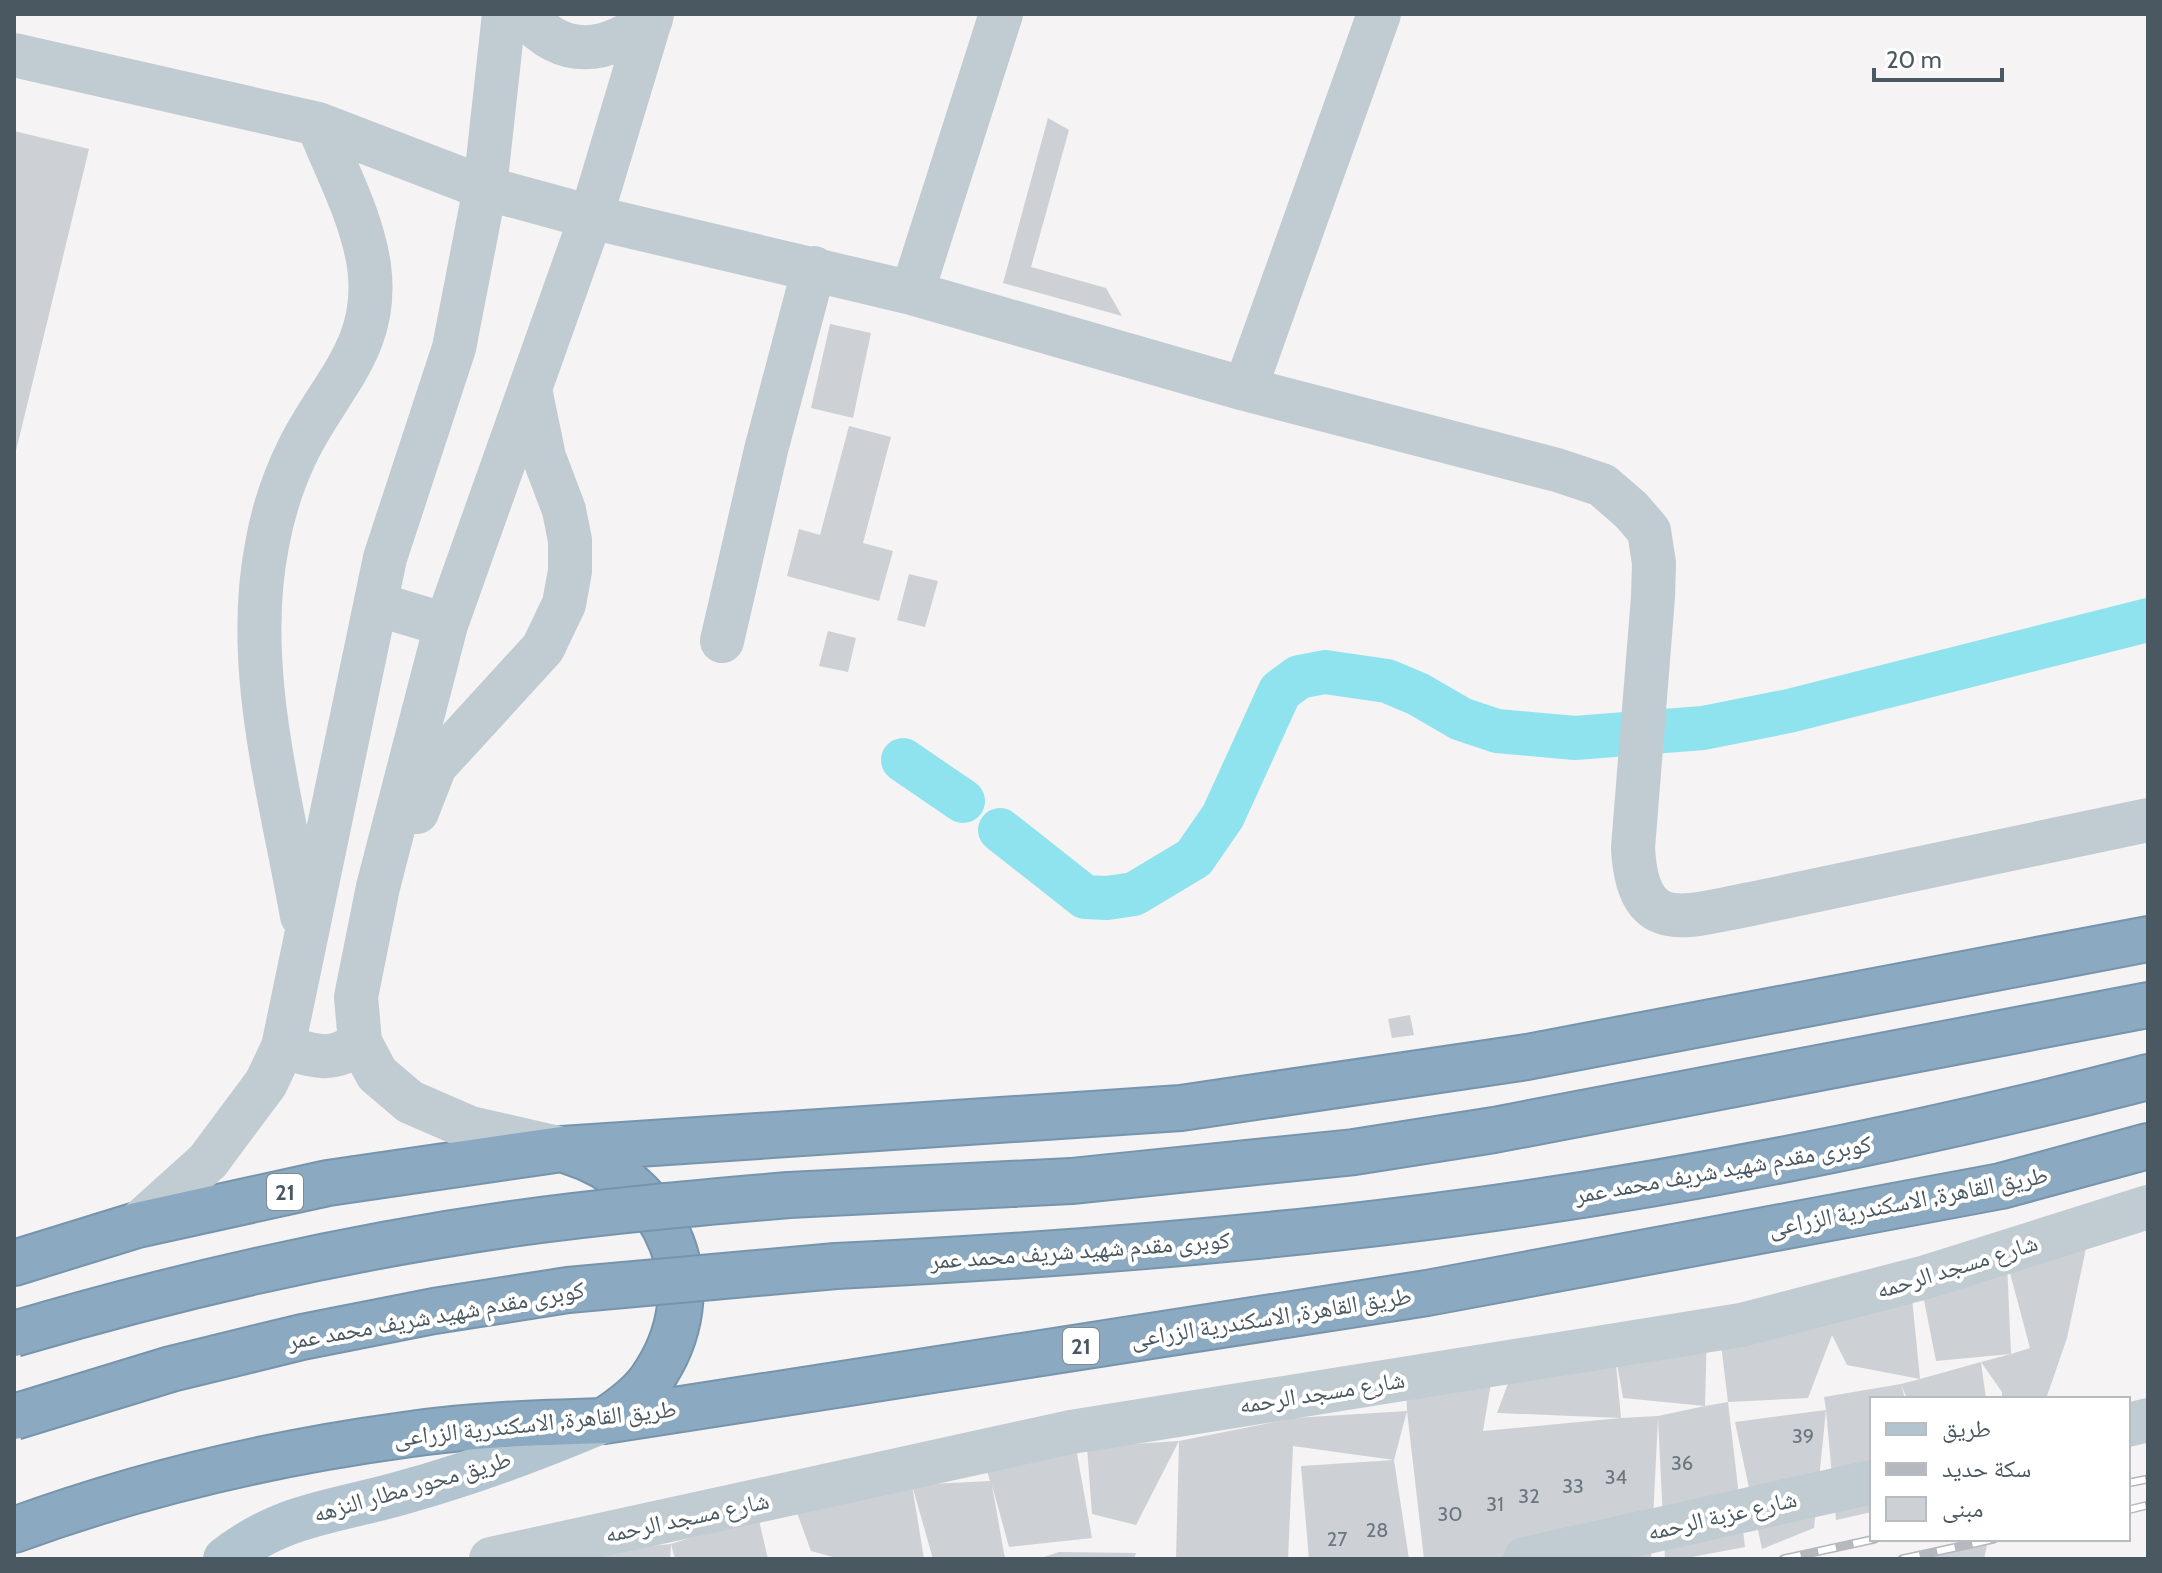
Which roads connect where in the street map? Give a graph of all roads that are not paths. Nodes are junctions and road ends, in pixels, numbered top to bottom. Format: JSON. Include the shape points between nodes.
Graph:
{"nodes":[{"id":1,"x":504,"y":14,"type":"edge"},
{"id":2,"x":524,"y":14,"type":"edge"},
{"id":3,"x":1001,"y":14,"type":"edge"},
{"id":4,"x":1379,"y":14,"type":"edge"},
{"id":5,"x":652,"y":16,"type":"edge"},
{"id":6,"x":14,"y":55,"type":"edge"},
{"id":7,"x":318,"y":124,"type":"junction"},
{"id":8,"x":485,"y":188,"type":"junction"},
{"id":9,"x":591,"y":217,"type":"junction"},
{"id":10,"x":814,"y":268,"type":"junction"},
{"id":11,"x":912,"y":293,"type":"junction"},
{"id":12,"x":530,"y":389,"type":"junction"},
{"id":13,"x":1245,"y":389,"type":"junction"},
{"id":14,"x":376,"y":604,"type":"junction"},
{"id":15,"x":446,"y":625,"type":"junction"},
{"id":16,"x":722,"y":641,"type":"dead end"},
{"id":17,"x":2148,"y":820,"type":"edge"},
{"id":18,"x":366,"y":937,"type":"junction"},
{"id":19,"x":306,"y":938,"type":"junction"},
{"id":20,"x":2148,"y":939,"type":"edge"},
{"id":21,"x":2148,"y":1005,"type":"edge"},
{"id":22,"x":360,"y":1042,"type":"junction"},
{"id":23,"x":283,"y":1047,"type":"junction"},
{"id":24,"x":2148,"y":1077,"type":"edge"},
{"id":25,"x":2148,"y":1146,"type":"edge"},
{"id":26,"x":562,"y":1149,"type":"junction"},
{"id":27,"x":2148,"y":1207,"type":"edge"},
{"id":28,"x":137,"y":1225,"type":"junction"},
{"id":29,"x":14,"y":1263,"type":"edge"},
{"id":30,"x":14,"y":1334,"type":"edge"},
{"id":31,"x":14,"y":1417,"type":"edge"},
{"id":32,"x":604,"y":1421,"type":"junction"},
{"id":33,"x":1870,"y":1482,"type":"edge"},
{"id":34,"x":14,"y":1530,"type":"edge"},
{"id":35,"x":225,"y":1559,"type":"edge"},
{"id":36,"x":491,"y":1559,"type":"edge"},
{"id":37,"x":1525,"y":1559,"type":"edge"}],
"edges":[{"from":1,"to":8,"type":"street"},
{"from":2,"to":5,"type":"street","via":[[548,38],[592,48],[631,35]]},
{"from":3,"to":11,"type":"street"},
{"from":4,"to":13,"type":"street"},
{"from":5,"to":9,"type":"street"},
{"from":6,"to":7,"type":"street"},
{"from":7,"to":8,"type":"street"},
{"from":7,"to":19,"type":"street","via":[[365,245],[370,294],[358,353],[313,423],[285,480],[266,547],[261,589],[262,683]]},
{"from":8,"to":9,"type":"street"},
{"from":8,"to":14,"type":"street","via":[[454,348],[385,558]]},
{"from":9,"to":10,"type":"street"},
{"from":9,"to":12,"type":"street"},
{"from":10,"to":11,"type":"street"},
{"from":10,"to":16,"type":"street"},
{"from":11,"to":13,"type":"street"},
{"from":12,"to":15,"type":"street"},
{"from":12,"to":18,"type":"street","via":[[570,540],[564,604],[543,648],[435,766]]},
{"from":13,"to":17,"type":"street","via":[[1602,485],[1649,531],[1653,597],[1633,848],[1634,874],[1643,897],[1661,914],[1686,916]]},
{"from":14,"to":15,"type":"street"},
{"from":14,"to":19,"type":"street"},
{"from":15,"to":18,"type":"street"},
{"from":18,"to":22,"type":"street","via":[[356,997]]},
{"from":19,"to":23,"type":"street"},
{"from":20,"to":26,"type":"highway","number":"21","via":[[1527,1057],[1181,1108]]},
{"from":21,"to":30,"type":"highway","bridge":true,"via":[[1354,1152],[1071,1181],[789,1195],[510,1224],[230,1277]]},
{"from":22,"to":23,"type":"street","via":[[332,1057]]},
{"from":22,"to":26,"type":"street","via":[[377,1074],[410,1102],[470,1128]]},
{"from":23,"to":28,"type":"street","via":[[266,1083],[208,1161]]},
{"from":24,"to":31,"type":"highway","name":"كوبرى مقدم شهيد شريف محمد عمر","bridge":true,"via":[[1849,1147],[1509,1206],[1171,1245],[568,1290],[434,1311],[171,1369]]},
{"from":25,"to":32,"type":"highway","name":"طريق القاهرة, الاسكندرية الزراعى","number":"21","via":[[2001,1186],[1427,1293]]},
{"from":26,"to":28,"type":"highway","number":"21","via":[[328,1183]]},
{"from":26,"to":32,"type":"highway","via":[[617,1172],[640,1191],[672,1241],[679,1271],[681,1300],[665,1357],[650,1383]]},
{"from":27,"to":36,"type":"street","name":"شارع مسجد الرحمه","via":[[1926,1277],[1741,1325],[1071,1432]]},
{"from":28,"to":29,"type":"highway","number":"21"},
{"from":32,"to":34,"type":"highway","name":"طريق القاهرة, الاسكندرية الزراعى","number":"21","via":[[434,1431],[307,1450],[210,1470]]},
{"from":32,"to":35,"type":"main road","name":"طريق محور مطار النزهه","via":[[485,1468],[310,1514],[273,1528]]},
{"from":33,"to":37,"type":"street","name":"شارع عزبة الرحمه"}]}
